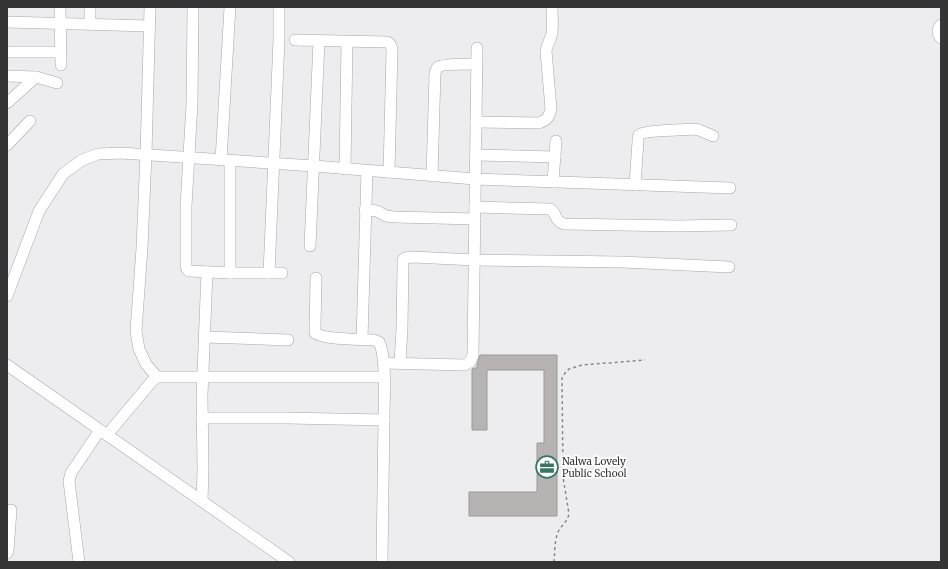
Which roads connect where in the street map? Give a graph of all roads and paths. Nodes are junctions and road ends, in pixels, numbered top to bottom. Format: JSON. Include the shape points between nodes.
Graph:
{"nodes":[{"id":1,"x":60,"y":7,"type":"edge"},
{"id":2,"x":90,"y":7,"type":"edge"},
{"id":3,"x":150,"y":7,"type":"edge"},
{"id":4,"x":193,"y":7,"type":"edge"},
{"id":5,"x":230,"y":7,"type":"edge"},
{"id":6,"x":278,"y":7,"type":"edge"},
{"id":7,"x":552,"y":7,"type":"edge"},
{"id":8,"x":7,"y":22,"type":"edge"},
{"id":9,"x":60,"y":24,"type":"junction"},
{"id":10,"x":90,"y":24,"type":"junction"},
{"id":11,"x":941,"y":25,"type":"edge"},
{"id":12,"x":149,"y":26,"type":"junction"},
{"id":13,"x":941,"y":38,"type":"edge"},
{"id":14,"x":295,"y":40,"type":"dead end"},
{"id":15,"x":319,"y":41,"type":"junction"},
{"id":16,"x":347,"y":42,"type":"junction"},
{"id":17,"x":477,"y":48,"type":"dead end"},
{"id":18,"x":7,"y":52,"type":"edge"},
{"id":19,"x":60,"y":52,"type":"junction"},
{"id":20,"x":476,"y":64,"type":"junction"},
{"id":21,"x":61,"y":65,"type":"dead end"},
{"id":22,"x":7,"y":76,"type":"edge"},
{"id":23,"x":36,"y":77,"type":"junction"},
{"id":24,"x":56,"y":84,"type":"dead end"},
{"id":25,"x":7,"y":103,"type":"edge"},
{"id":26,"x":30,"y":121,"type":"dead end"},
{"id":27,"x":476,"y":122,"type":"junction"},
{"id":28,"x":713,"y":136,"type":"dead end"},
{"id":29,"x":556,"y":141,"type":"dead end"},
{"id":30,"x":7,"y":145,"type":"edge"},
{"id":31,"x":146,"y":154,"type":"junction"},
{"id":32,"x":476,"y":155,"type":"junction"},
{"id":33,"x":555,"y":157,"type":"junction"},
{"id":34,"x":189,"y":158,"type":"junction"},
{"id":35,"x":226,"y":160,"type":"junction"},
{"id":36,"x":274,"y":164,"type":"junction"},
{"id":37,"x":314,"y":166,"type":"junction"},
{"id":38,"x":345,"y":169,"type":"junction"},
{"id":39,"x":367,"y":171,"type":"junction"},
{"id":40,"x":390,"y":172,"type":"junction"},
{"id":41,"x":432,"y":176,"type":"junction"},
{"id":42,"x":475,"y":179,"type":"junction"},
{"id":43,"x":554,"y":182,"type":"junction"},
{"id":44,"x":635,"y":185,"type":"junction"},
{"id":45,"x":730,"y":188,"type":"dead end"},
{"id":46,"x":475,"y":207,"type":"junction"},
{"id":47,"x":366,"y":210,"type":"junction"},
{"id":48,"x":475,"y":219,"type":"junction"},
{"id":49,"x":731,"y":225,"type":"dead end"},
{"id":50,"x":310,"y":246,"type":"dead end"},
{"id":51,"x":475,"y":260,"type":"junction"},
{"id":52,"x":729,"y":267,"type":"dead end"},
{"id":53,"x":207,"y":272,"type":"junction"},
{"id":54,"x":230,"y":273,"type":"junction"},
{"id":55,"x":268,"y":273,"type":"junction"},
{"id":56,"x":282,"y":273,"type":"dead end"},
{"id":57,"x":316,"y":278,"type":"dead end"},
{"id":58,"x":7,"y":296,"type":"edge"},
{"id":59,"x":205,"y":337,"type":"junction"},
{"id":60,"x":362,"y":339,"type":"junction"},
{"id":61,"x":288,"y":340,"type":"dead end"},
{"id":62,"x":645,"y":360,"type":"dead end"},
{"id":63,"x":383,"y":363,"type":"junction"},
{"id":64,"x":400,"y":363,"type":"junction"},
{"id":65,"x":7,"y":365,"type":"edge"},
{"id":66,"x":203,"y":376,"type":"junction"},
{"id":67,"x":157,"y":377,"type":"junction"},
{"id":68,"x":384,"y":377,"type":"junction"},
{"id":69,"x":202,"y":418,"type":"junction"},
{"id":70,"x":384,"y":420,"type":"junction"},
{"id":71,"x":103,"y":432,"type":"junction"},
{"id":72,"x":202,"y":501,"type":"junction"},
{"id":73,"x":11,"y":510,"type":"dead end"},
{"id":74,"x":7,"y":553,"type":"edge"},
{"id":75,"x":79,"y":562,"type":"edge"},
{"id":76,"x":289,"y":562,"type":"edge"},
{"id":77,"x":382,"y":562,"type":"edge"},
{"id":78,"x":554,"y":562,"type":"edge"}],
"edges":[{"from":1,"to":9,"type":"street"},
{"from":2,"to":10,"type":"street"},
{"from":3,"to":12,"type":"street"},
{"from":4,"to":34,"type":"street"},
{"from":5,"to":35,"type":"street"},
{"from":6,"to":36,"type":"street"},
{"from":7,"to":27,"type":"street","via":[[551,39],[547,43],[546,51],[551,109],[546,121]]},
{"from":8,"to":9,"type":"street"},
{"from":9,"to":10,"type":"street"},
{"from":9,"to":19,"type":"street"},
{"from":10,"to":12,"type":"street"},
{"from":11,"to":13,"type":"street","via":[[938,31]]},
{"from":12,"to":31,"type":"street"},
{"from":14,"to":15,"type":"street"},
{"from":15,"to":16,"type":"street"},
{"from":15,"to":37,"type":"street"},
{"from":16,"to":38,"type":"street"},
{"from":16,"to":40,"type":"street","via":[[389,42],[391,45]]},
{"from":17,"to":20,"type":"street"},
{"from":18,"to":19,"type":"street"},
{"from":19,"to":21,"type":"street"},
{"from":20,"to":27,"type":"street"},
{"from":20,"to":41,"type":"street","via":[[447,65],[436,69]]},
{"from":22,"to":23,"type":"street"},
{"from":23,"to":24,"type":"street"},
{"from":23,"to":25,"type":"street"},
{"from":26,"to":30,"type":"street"},
{"from":27,"to":32,"type":"street"},
{"from":28,"to":44,"type":"street","via":[[694,129],[640,133]]},
{"from":29,"to":33,"type":"street"},
{"from":31,"to":34,"type":"street"},
{"from":31,"to":58,"type":"street","via":[[98,154],[82,160],[63,174],[39,211]]},
{"from":31,"to":67,"type":"street","via":[[136,330],[139,349],[146,364]]},
{"from":32,"to":33,"type":"street"},
{"from":32,"to":42,"type":"street"},
{"from":33,"to":43,"type":"street"},
{"from":34,"to":35,"type":"street"},
{"from":34,"to":53,"type":"street","via":[[186,266],[189,271]]},
{"from":35,"to":36,"type":"street"},
{"from":35,"to":54,"type":"street"},
{"from":36,"to":37,"type":"street"},
{"from":36,"to":55,"type":"street"},
{"from":37,"to":38,"type":"street"},
{"from":37,"to":50,"type":"street"},
{"from":38,"to":39,"type":"street"},
{"from":39,"to":40,"type":"street"},
{"from":39,"to":47,"type":"street"},
{"from":40,"to":41,"type":"street"},
{"from":41,"to":42,"type":"street"},
{"from":42,"to":43,"type":"street"},
{"from":42,"to":46,"type":"street"},
{"from":43,"to":44,"type":"street"},
{"from":44,"to":45,"type":"street"},
{"from":46,"to":48,"type":"street"},
{"from":46,"to":49,"type":"street","via":[[550,209],[556,220],[564,224]]},
{"from":47,"to":48,"type":"street","via":[[395,217]]},
{"from":47,"to":60,"type":"street"},
{"from":48,"to":51,"type":"street"},
{"from":51,"to":52,"type":"street","via":[[622,262]]},
{"from":51,"to":64,"type":"street","via":[[473,355],[470,362],[464,365]]},
{"from":51,"to":64,"type":"street","via":[[413,257],[403,260]]},
{"from":53,"to":54,"type":"street"},
{"from":53,"to":59,"type":"street"},
{"from":54,"to":55,"type":"street"},
{"from":55,"to":56,"type":"street"},
{"from":57,"to":60,"type":"street","via":[[316,333],[327,338]]},
{"from":59,"to":61,"type":"street"},
{"from":59,"to":66,"type":"street"},
{"from":60,"to":63,"type":"street","via":[[379,342]]},
{"from":62,"to":78,"type":"path","via":[[582,365],[569,368],[562,378],[563,477],[569,514],[556,540]]},
{"from":63,"to":64,"type":"street"},
{"from":63,"to":68,"type":"street"},
{"from":65,"to":71,"type":"street"},
{"from":66,"to":67,"type":"street"},
{"from":66,"to":68,"type":"street"},
{"from":66,"to":69,"type":"street"},
{"from":67,"to":71,"type":"street"},
{"from":68,"to":70,"type":"street"},
{"from":69,"to":70,"type":"street"},
{"from":69,"to":72,"type":"street"},
{"from":70,"to":77,"type":"street"},
{"from":71,"to":72,"type":"street"},
{"from":71,"to":75,"type":"street","via":[[71,473]]},
{"from":72,"to":76,"type":"street"},
{"from":73,"to":74,"type":"street"}]}
